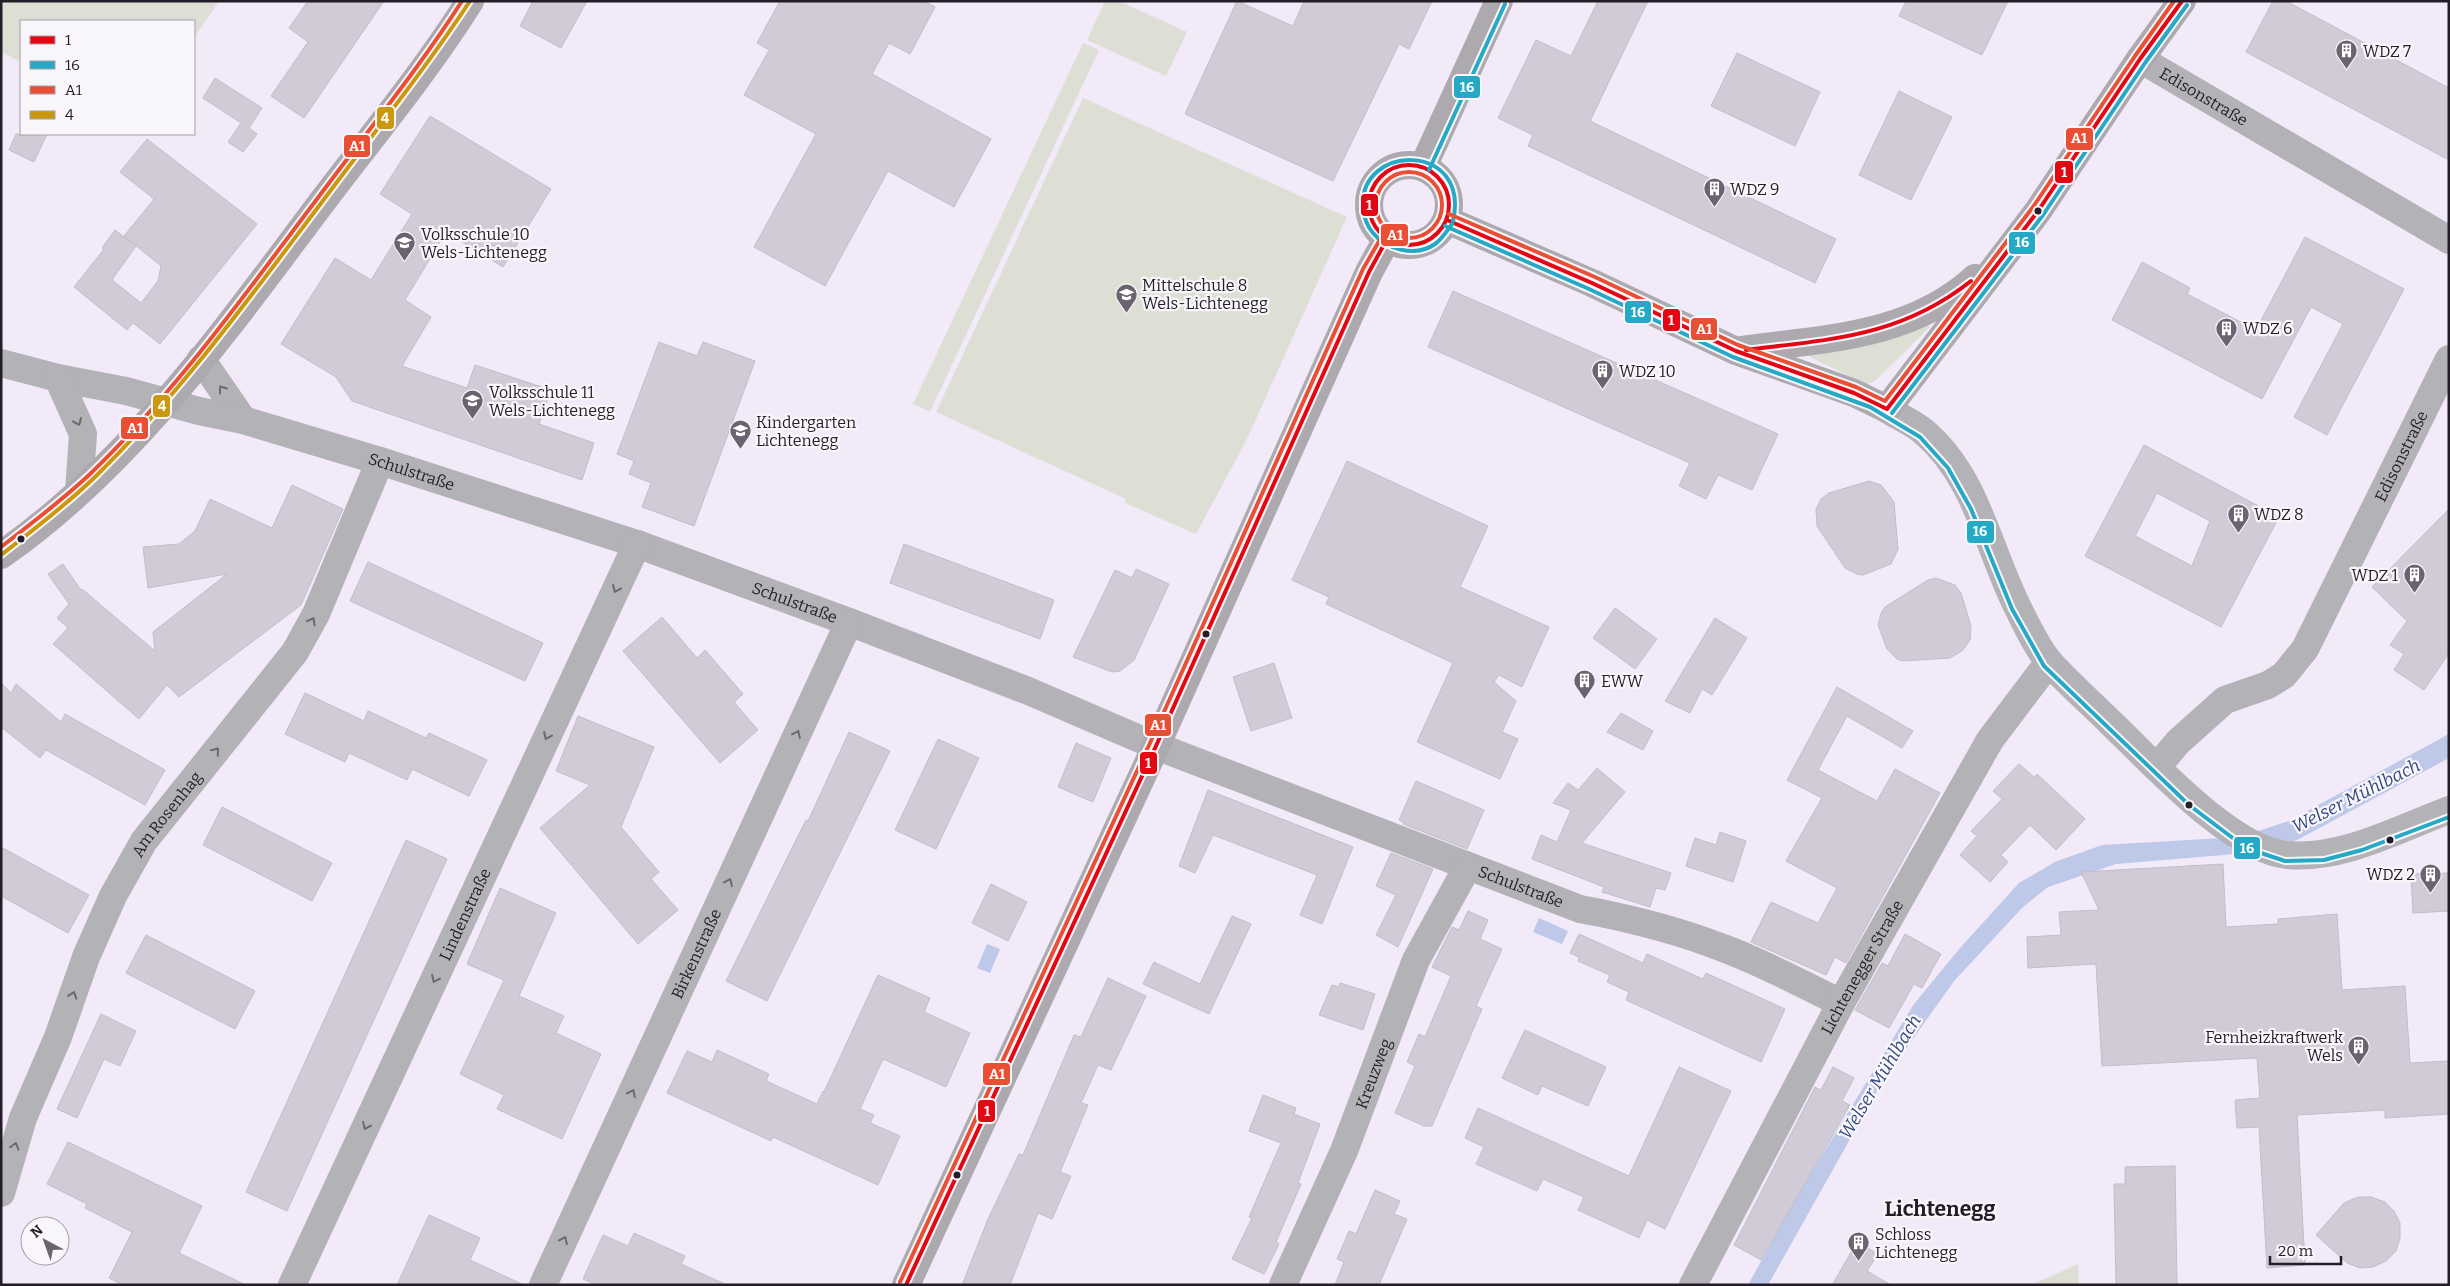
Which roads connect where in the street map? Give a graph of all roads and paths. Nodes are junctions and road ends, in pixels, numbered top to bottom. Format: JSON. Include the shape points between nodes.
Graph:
{"nodes":[{"id":1,"x":470,"y":1,"type":"edge"},
{"id":2,"x":1499,"y":1,"type":"edge"},
{"id":3,"x":2182,"y":1,"type":"edge"},
{"id":4,"x":2140,"y":59,"type":"junction"},
{"id":5,"x":1423,"y":167,"type":"junction"},
{"id":6,"x":1447,"y":220,"type":"junction"},
{"id":7,"x":1387,"y":239,"type":"junction"},
{"id":8,"x":2016,"y":240,"type":"junction"},
{"id":9,"x":2449,"y":240,"type":"edge"},
{"id":10,"x":1736,"y":351,"type":"junction"},
{"id":11,"x":200,"y":359,"type":"junction"},
{"id":12,"x":2449,"y":359,"type":"edge"},
{"id":13,"x":1,"y":363,"type":"edge"},
{"id":14,"x":58,"y":378,"type":"junction"},
{"id":15,"x":166,"y":403,"type":"junction"},
{"id":16,"x":1887,"y":410,"type":"junction"},
{"id":17,"x":243,"y":420,"type":"junction"},
{"id":18,"x":380,"y":461,"type":"junction"},
{"id":19,"x":79,"y":492,"type":"junction"},
{"id":20,"x":637,"y":544,"type":"junction"},
{"id":21,"x":1,"y":555,"type":"edge"},
{"id":22,"x":849,"y":622,"type":"junction"},
{"id":23,"x":2049,"y":662,"type":"junction"},
{"id":24,"x":1156,"y":746,"type":"junction"},
{"id":25,"x":2156,"y":767,"type":"junction"},
{"id":26,"x":2449,"y":810,"type":"edge"},
{"id":27,"x":1468,"y":866,"type":"junction"},
{"id":28,"x":1841,"y":1003,"type":"junction"},
{"id":29,"x":1,"y":1193,"type":"edge"},
{"id":30,"x":292,"y":1285,"type":"edge"},
{"id":31,"x":543,"y":1285,"type":"edge"},
{"id":32,"x":906,"y":1285,"type":"edge"},
{"id":33,"x":1283,"y":1285,"type":"edge"},
{"id":34,"x":1693,"y":1285,"type":"edge"}],
"edges":[{"from":1,"to":11,"type":"main road","via":[[282,256]]},
{"from":2,"to":5,"type":"main road"},
{"from":3,"to":4,"type":"main road"},
{"from":4,"to":8,"type":"main road"},
{"from":4,"to":9,"type":"street","name":"Edisonstraße"},
{"from":5,"to":6,"type":"main road","via":[[1441,179],[1450,201]]},
{"from":5,"to":7,"type":"main road","via":[[1403,165],[1381,176],[1369,199],[1373,223]]},
{"from":6,"to":7,"type":"main road","via":[[1430,240],[1408,246]]},
{"from":6,"to":10,"type":"main road"},
{"from":7,"to":24,"type":"main road","via":[[1369,272]]},
{"from":8,"to":10,"type":"main road","via":[[1958,293],[1918,316],[1863,334]]},
{"from":8,"to":16,"type":"main road"},
{"from":10,"to":16,"type":"main road","via":[[1854,393]]},
{"from":11,"to":15,"type":"main road"},
{"from":17,"to":11,"type":"street","one_way":true},
{"from":12,"to":25,"type":"street","name":"Edisonstraße","via":[[2305,650],[2284,675],[2268,685],[2225,700],[2178,742]]},
{"from":13,"to":14,"type":"street","name":"Schulstraße"},
{"from":14,"to":15,"type":"street","name":"Schulstraße","via":[[126,391]]},
{"from":14,"to":19,"type":"street","one_way":true,"via":[[82,434]]},
{"from":15,"to":17,"type":"street","name":"Schulstraße"},
{"from":15,"to":19,"type":"main road","via":[[130,444]]},
{"from":16,"to":23,"type":"street","via":[[1924,432],[1953,464],[1977,506],[2018,607]]},
{"from":17,"to":18,"type":"street","name":"Schulstraße"},
{"from":18,"to":20,"type":"street","name":"Schulstraße"},
{"from":29,"to":18,"type":"street","name":"Am Rosenhag","one_way":true,"via":[[23,1118],[113,896],[144,841],[294,652],[316,614]]},
{"from":19,"to":21,"type":"main road","via":[[39,529]]},
{"from":20,"to":22,"type":"street","name":"Schulstraße"},
{"from":20,"to":30,"type":"street","name":"Lindenstraße","one_way":true},
{"from":22,"to":24,"type":"street","name":"Schulstraße","via":[[1026,690]]},
{"from":31,"to":22,"type":"street","name":"Birkenstraße","one_way":true},
{"from":23,"to":25,"type":"street"},
{"from":23,"to":28,"type":"street","name":"Lichtenegger Straße","via":[[1990,740]]},
{"from":24,"to":27,"type":"street","name":"Schulstraße"},
{"from":24,"to":32,"type":"main road"},
{"from":25,"to":26,"type":"street","via":[[2249,843],[2286,855],[2323,854],[2360,844]]},
{"from":27,"to":28,"type":"street","name":"Schulstraße","via":[[1580,909],[1641,921],[1723,948]]},
{"from":27,"to":33,"type":"street","name":"Kreuzweg","via":[[1416,960],[1344,1151]]},
{"from":28,"to":34,"type":"street","name":"Lichtenegger Straße"}]}
